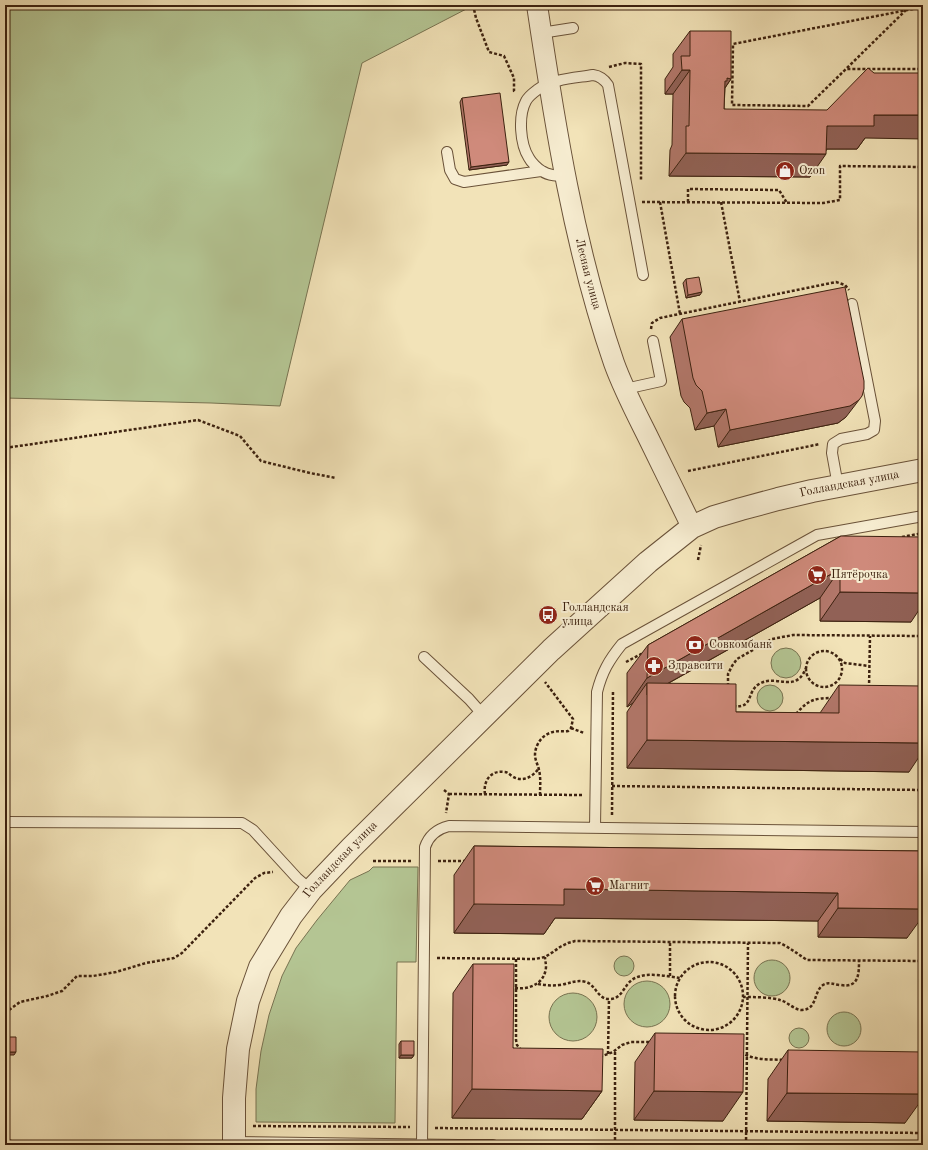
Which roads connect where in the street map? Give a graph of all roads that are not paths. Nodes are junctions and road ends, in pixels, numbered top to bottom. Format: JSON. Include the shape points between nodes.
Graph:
{"nodes":[{"id":1,"x":537,"y":5,"type":"edge"},
{"id":2,"x":573,"y":28,"type":"dead end"},
{"id":3,"x":541,"y":33,"type":"junction"},
{"id":4,"x":548,"y":83,"type":"junction"},
{"id":5,"x":447,"y":152,"type":"dead end"},
{"id":6,"x":542,"y":171,"type":"junction"},
{"id":7,"x":566,"y":176,"type":"junction"},
{"id":8,"x":643,"y":274,"type":"dead end"},
{"id":9,"x":852,"y":304,"type":"road end"},
{"id":10,"x":653,"y":341,"type":"road end"},
{"id":11,"x":625,"y":389,"type":"junction"},
{"id":12,"x":923,"y":470,"type":"edge"},
{"id":13,"x":838,"y":486,"type":"junction"},
{"id":14,"x":923,"y":516,"type":"edge"},
{"id":15,"x":692,"y":527,"type":"junction"},
{"id":16,"x":424,"y":657,"type":"dead end"},
{"id":17,"x":484,"y":716,"type":"junction"},
{"id":18,"x":5,"y":822,"type":"edge"},
{"id":19,"x":595,"y":828,"type":"junction"},
{"id":20,"x":923,"y":832,"type":"edge"},
{"id":21,"x":311,"y":890,"type":"junction"},
{"id":22,"x":234,"y":1144,"type":"edge"},
{"id":23,"x":422,"y":1144,"type":"edge"},
{"id":24,"x":459,"y":1145,"type":"edge"},
{"id":25,"x":493,"y":1145,"type":"edge"}],
"edges":[{"from":1,"to":3,"type":"street","name":"Лесная улица"},
{"from":2,"to":3,"type":"lane"},
{"from":3,"to":4,"type":"street","name":"Лесная улица"},
{"from":4,"to":6,"type":"lane","via":[[526,100],[521,114],[521,130],[529,159]]},
{"from":4,"to":7,"type":"street","name":"Лесная улица"},
{"from":4,"to":8,"type":"lane","via":[[593,75],[601,77],[608,85]]},
{"from":5,"to":6,"type":"lane","via":[[450,170],[455,179],[464,182]]},
{"from":6,"to":7,"type":"lane","via":[[550,175]]},
{"from":7,"to":11,"type":"street","name":"Лесная улица","via":[[592,292]]},
{"from":9,"to":13,"type":"lane","via":[[875,421],[874,430],[841,439],[833,444],[832,453]]},
{"from":10,"to":11,"type":"lane","via":[[661,381]]},
{"from":11,"to":15,"type":"street","name":"Лесная улица"},
{"from":12,"to":13,"type":"street","name":"Голландская улица"},
{"from":13,"to":15,"type":"street","name":"Голландская улица","via":[[741,509]]},
{"from":14,"to":19,"type":"lane","via":[[817,535],[622,644],[609,660],[596,692]]},
{"from":15,"to":17,"type":"street","name":"Голландская улица","via":[[648,562],[551,650]]},
{"from":16,"to":17,"type":"lane"},
{"from":17,"to":21,"type":"street","name":"Голландская улица"},
{"from":18,"to":21,"type":"lane","via":[[242,823],[253,830]]},
{"from":19,"to":20,"type":"lane"},
{"from":19,"to":23,"type":"lane","via":[[449,826],[434,832],[427,842]]},
{"from":21,"to":22,"type":"street","name":"Голландская улица","via":[[291,916],[260,967],[248,1001],[238,1049]]},
{"from":22,"to":23,"type":"lane"},
{"from":23,"to":24,"type":"lane"},
{"from":24,"to":25,"type":"lane"}]}
